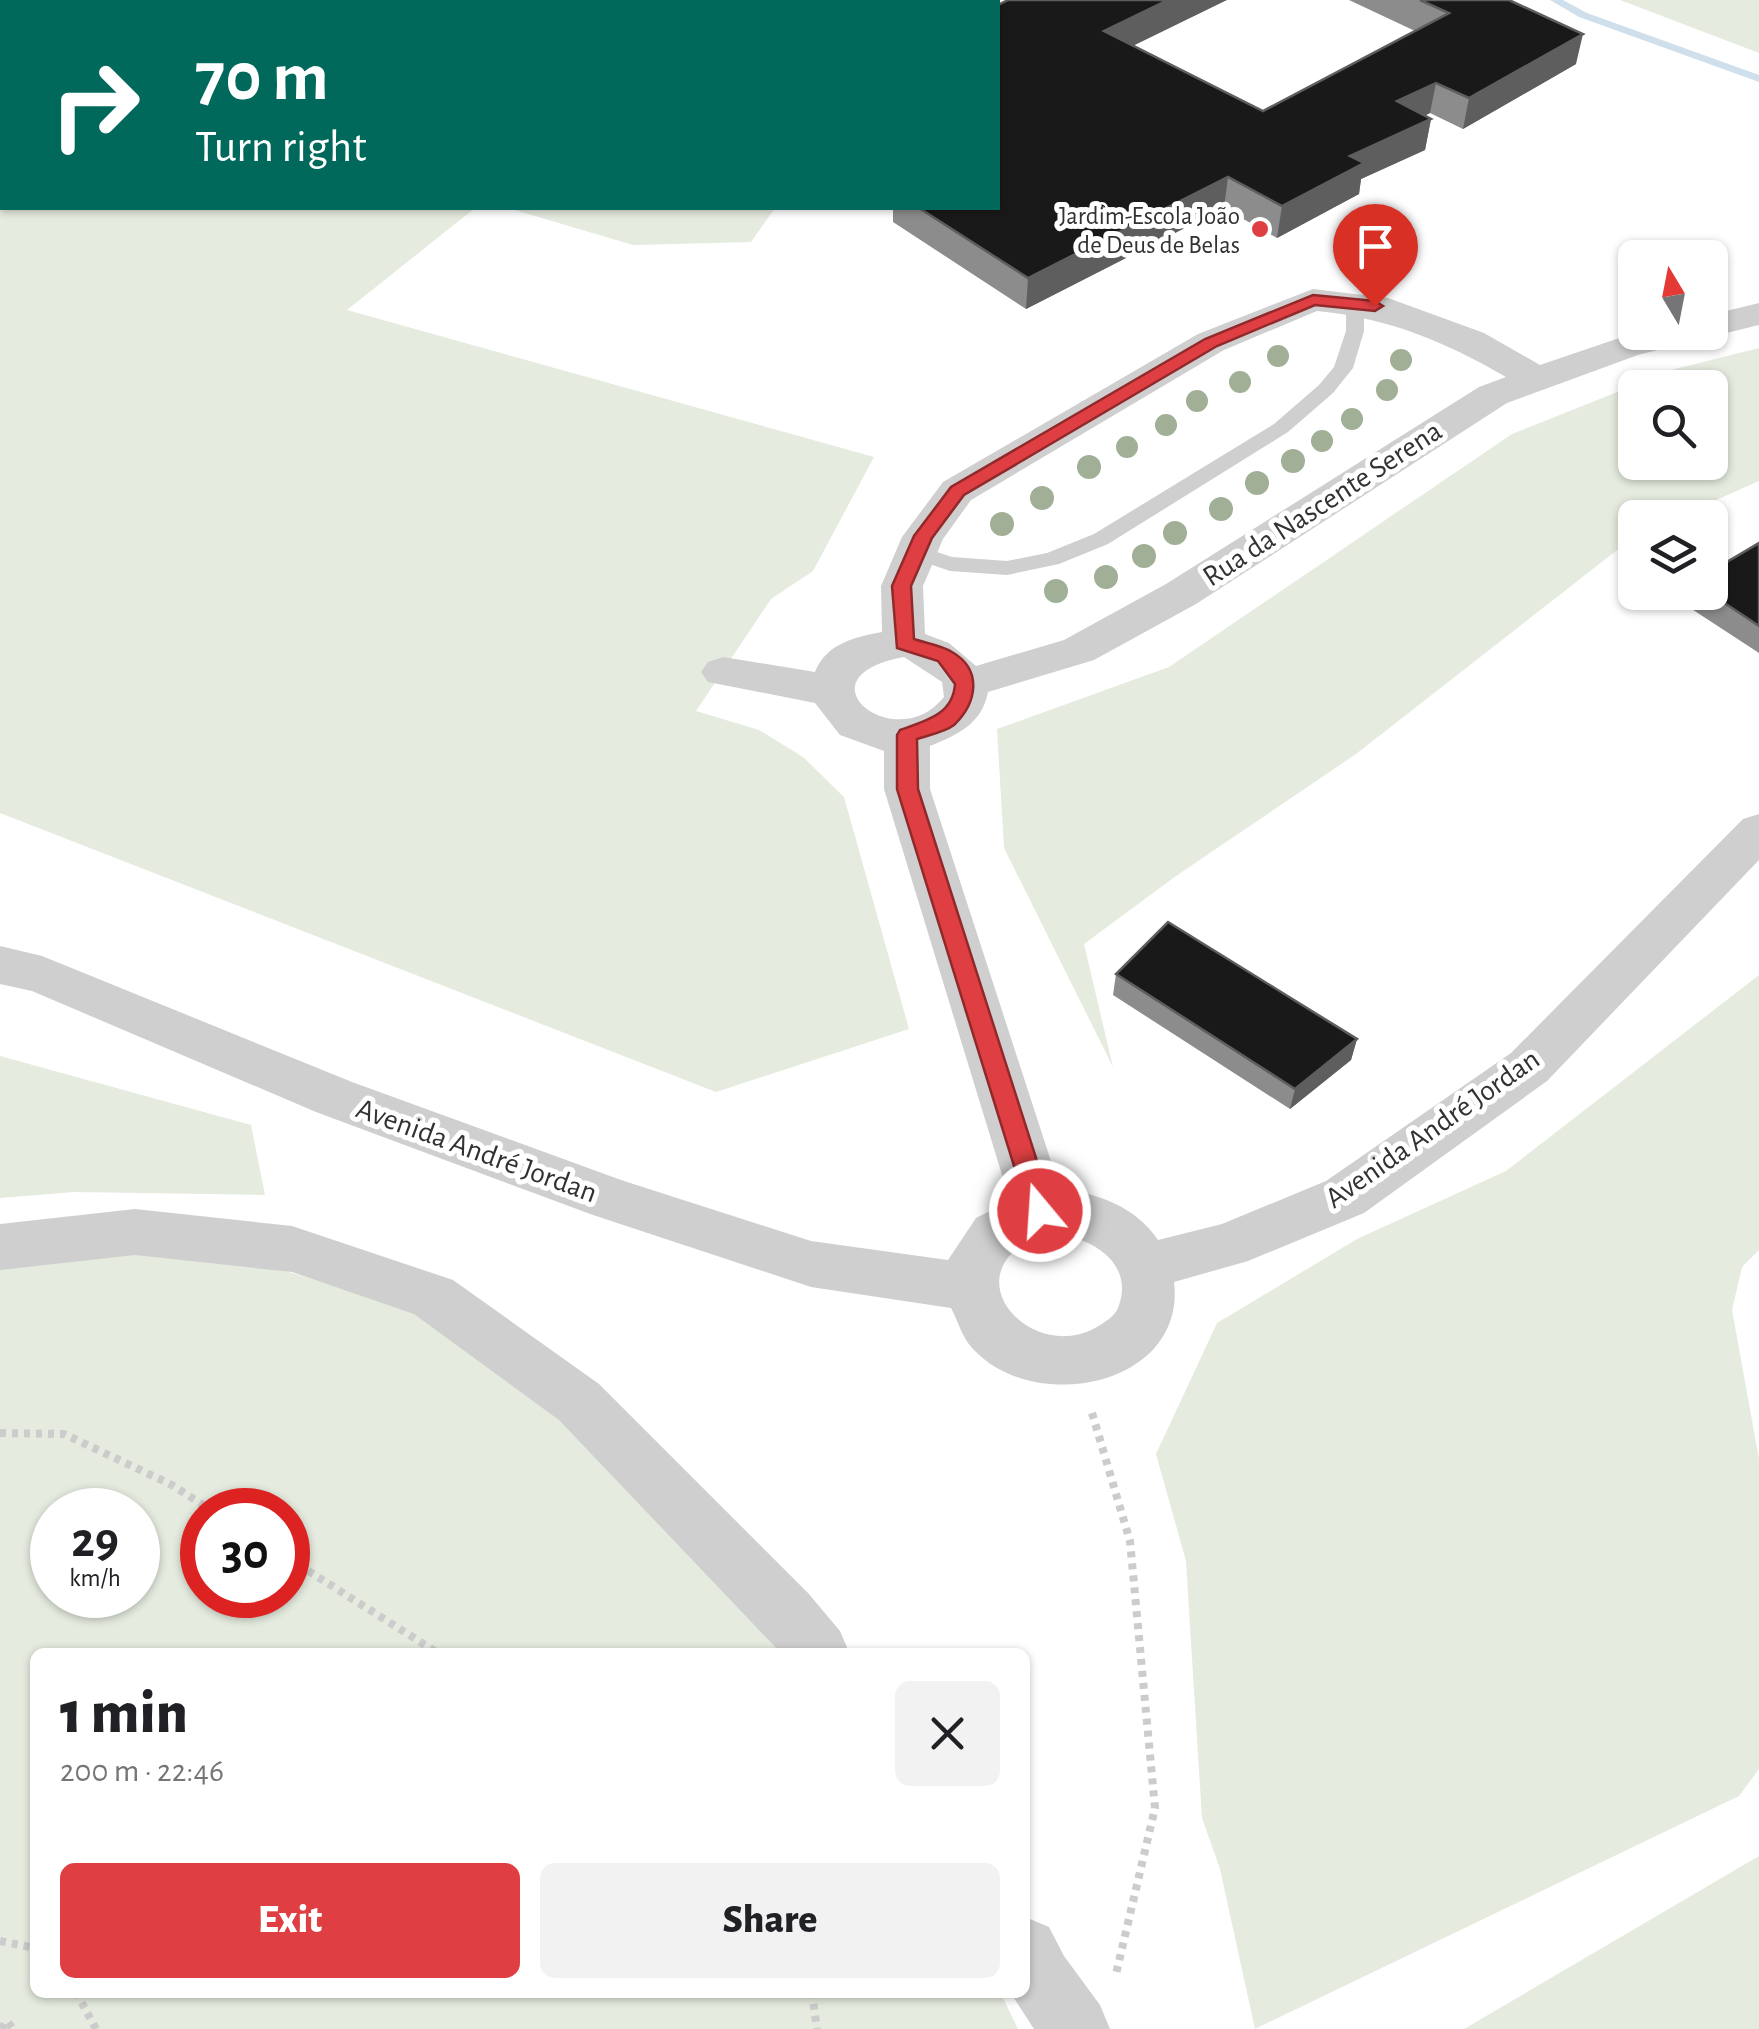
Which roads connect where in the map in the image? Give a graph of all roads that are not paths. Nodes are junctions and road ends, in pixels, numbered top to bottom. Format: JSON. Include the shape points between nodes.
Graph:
{"nodes":[{"id":1,"x":1355,"y":304,"type":"junction"},
{"id":2,"x":1759,"y":314,"type":"edge"},
{"id":3,"x":1728,"y":322,"type":"edge"},
{"id":4,"x":1618,"y":350,"type":"edge"},
{"id":5,"x":1536,"y":379,"type":"junction"},
{"id":6,"x":916,"y":552,"type":"junction"},
{"id":7,"x":904,"y":643,"type":"junction"},
{"id":8,"x":724,"y":672,"type":"dead end"},
{"id":9,"x":965,"y":684,"type":"junction"},
{"id":10,"x":830,"y":690,"type":"junction"},
{"id":11,"x":907,"y":735,"type":"junction"},
{"id":12,"x":1759,"y":831,"type":"edge"},
{"id":13,"x":0,"y":964,"type":"edge"},
{"id":14,"x":1040,"y":1211,"type":"junction"},
{"id":15,"x":0,"y":1246,"type":"edge"},
{"id":16,"x":1145,"y":1266,"type":"junction"},
{"id":17,"x":970,"y":1287,"type":"junction"},
{"id":18,"x":815,"y":1648,"type":"edge"},
{"id":19,"x":1030,"y":1961,"type":"edge"},
{"id":20,"x":1094,"y":2011,"type":"edge"}],
"edges":[{"from":1,"to":5,"type":"street","via":[[1470,341]]},
{"from":1,"to":6,"type":"street","via":[[1313,300],[1211,342],[957,491]]},
{"from":1,"to":6,"type":"lane","via":[[1343,368],[1326,389],[1281,428],[1102,539],[1008,568],[950,564]]},
{"from":2,"to":3,"type":"street"},
{"from":4,"to":5,"type":"street","name":"Rua da Nascente Serena"},
{"from":5,"to":9,"type":"street","name":"Rua da Nascente Serena","via":[[1493,394],[1181,594],[1080,650]]},
{"from":6,"to":7,"type":"street","via":[[902,586]]},
{"from":7,"to":9,"type":"street","via":[[944,656]]},
{"from":7,"to":10,"type":"street","via":[[861,650],[844,661]]},
{"from":8,"to":10,"type":"street"},
{"from":9,"to":11,"type":"street","via":[[964,698],[944,722]]},
{"from":10,"to":11,"type":"street","via":[[834,705],[854,724]]},
{"from":11,"to":14,"type":"street","via":[[908,789]]},
{"from":12,"to":16,"type":"street","name":"Avenida André Jordan","via":[[1528,1067],[1483,1100],[1345,1197],[1229,1245]]},
{"from":13,"to":17,"type":"street","name":"Avenida André Jordan","via":[[612,1199],[812,1264]]},
{"from":14,"to":16,"type":"street","via":[[1104,1222],[1128,1240]]},
{"from":14,"to":17,"type":"street","via":[[988,1237],[973,1260]]},
{"from":15,"to":18,"type":"street","via":[[135,1232],[292,1249],[433,1297],[578,1402]]},
{"from":16,"to":17,"type":"street","via":[[1149,1298],[1138,1328],[1112,1351],[1077,1362],[1038,1360],[1004,1345],[980,1318]]},
{"from":19,"to":20,"type":"street","via":[[1040,1980]]}]}
